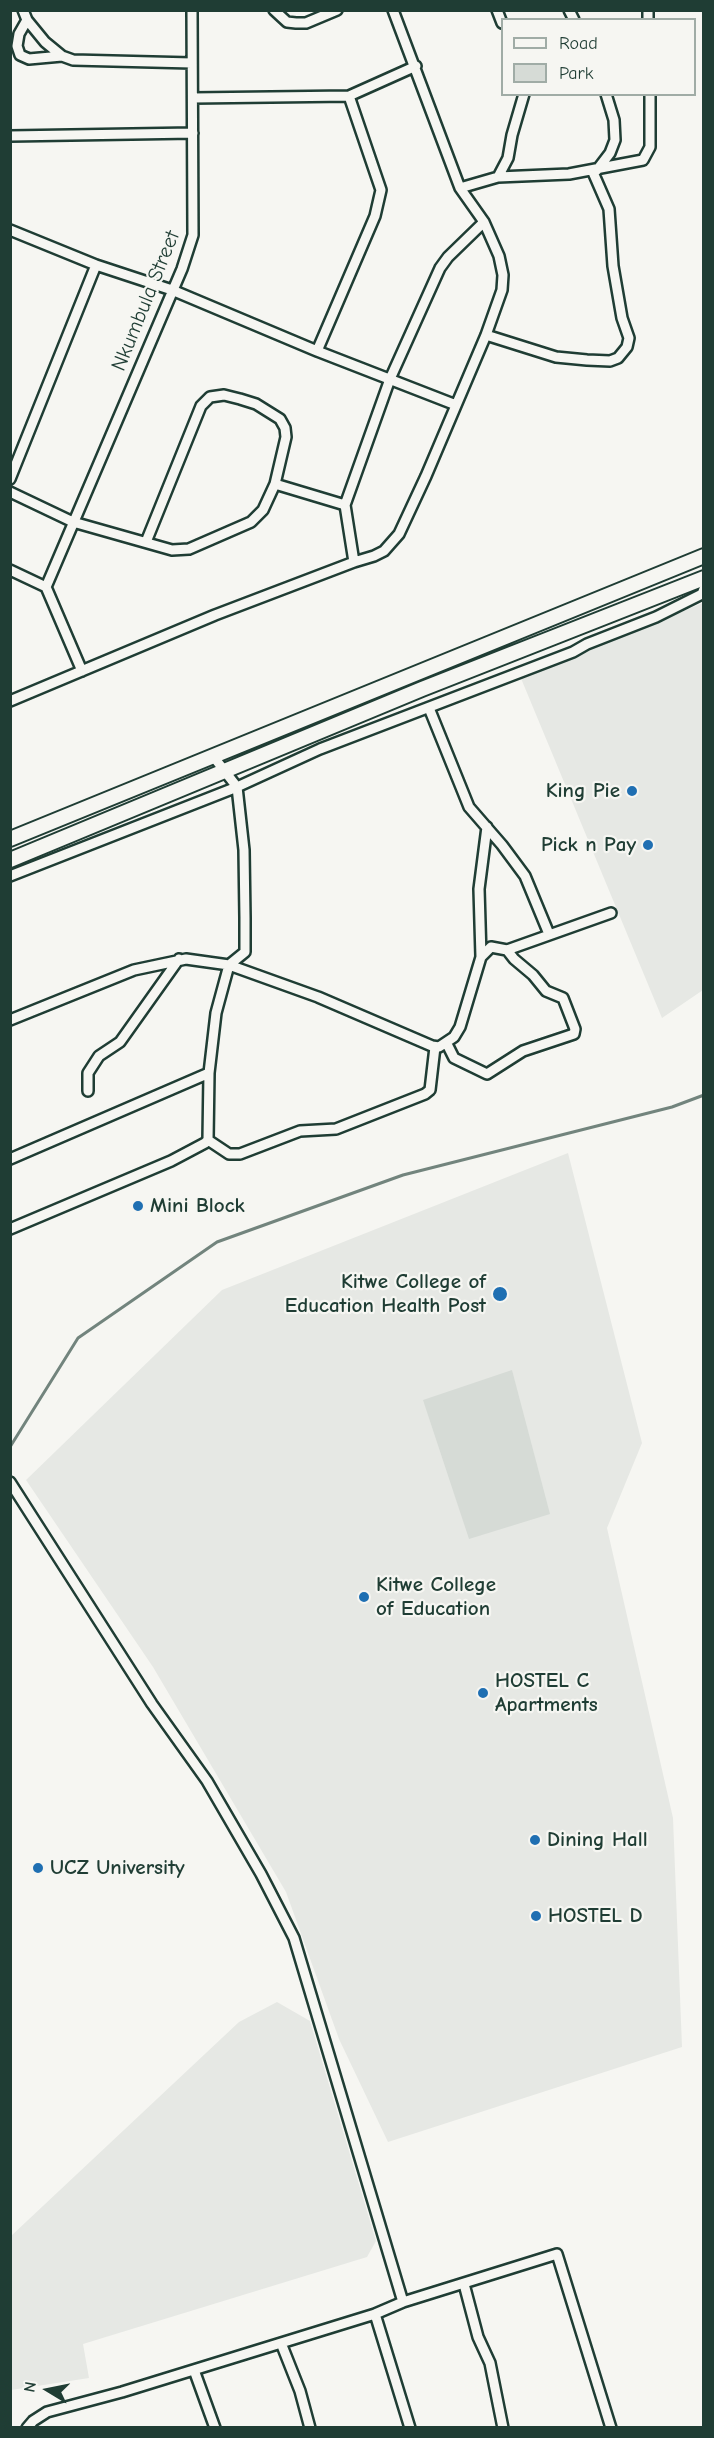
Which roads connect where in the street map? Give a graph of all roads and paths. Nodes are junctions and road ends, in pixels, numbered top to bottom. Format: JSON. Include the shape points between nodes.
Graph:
{"nodes":[{"id":1,"x":23,"y":10,"type":"edge"},
{"id":2,"x":192,"y":10,"type":"edge"},
{"id":3,"x":274,"y":10,"type":"edge"},
{"id":4,"x":337,"y":10,"type":"edge"},
{"id":5,"x":393,"y":10,"type":"edge"},
{"id":6,"x":27,"y":20,"type":"junction"},
{"id":7,"x":62,"y":56,"type":"junction"},
{"id":8,"x":192,"y":63,"type":"junction"},
{"id":9,"x":416,"y":66,"type":"junction"},
{"id":10,"x":349,"y":96,"type":"junction"},
{"id":11,"x":523,"y":96,"type":"edge"},
{"id":12,"x":607,"y":96,"type":"edge"},
{"id":13,"x":650,"y":96,"type":"edge"},
{"id":14,"x":193,"y":98,"type":"junction"},
{"id":15,"x":193,"y":133,"type":"junction"},
{"id":16,"x":10,"y":136,"type":"edge"},
{"id":17,"x":595,"y":170,"type":"junction"},
{"id":18,"x":498,"y":177,"type":"junction"},
{"id":19,"x":460,"y":188,"type":"junction"},
{"id":20,"x":484,"y":222,"type":"junction"},
{"id":21,"x":10,"y":230,"type":"edge"},
{"id":22,"x":96,"y":265,"type":"junction"},
{"id":23,"x":172,"y":290,"type":"junction"},
{"id":24,"x":486,"y":335,"type":"junction"},
{"id":25,"x":317,"y":351,"type":"junction"},
{"id":26,"x":390,"y":379,"type":"junction"},
{"id":27,"x":456,"y":405,"type":"junction"},
{"id":28,"x":10,"y":479,"type":"edge"},
{"id":29,"x":274,"y":484,"type":"junction"},
{"id":30,"x":10,"y":492,"type":"edge"},
{"id":31,"x":345,"y":506,"type":"junction"},
{"id":32,"x":73,"y":522,"type":"junction"},
{"id":33,"x":146,"y":542,"type":"junction"},
{"id":34,"x":704,"y":556,"type":"edge"},
{"id":35,"x":354,"y":562,"type":"junction"},
{"id":36,"x":10,"y":570,"type":"edge"},
{"id":37,"x":704,"y":578,"type":"edge"},
{"id":38,"x":45,"y":587,"type":"junction"},
{"id":39,"x":703,"y":592,"type":"edge"},
{"id":40,"x":82,"y":671,"type":"junction"},
{"id":41,"x":10,"y":701,"type":"edge"},
{"id":42,"x":429,"y":708,"type":"junction"},
{"id":43,"x":213,"y":756,"type":"junction"},
{"id":44,"x":225,"y":771,"type":"junction"},
{"id":45,"x":237,"y":787,"type":"junction"},
{"id":46,"x":487,"y":827,"type":"junction"},
{"id":47,"x":10,"y":839,"type":"edge"},
{"id":48,"x":10,"y":860,"type":"edge"},
{"id":49,"x":10,"y":876,"type":"edge"},
{"id":50,"x":611,"y":913,"type":"dead end"},
{"id":51,"x":549,"y":934,"type":"junction"},
{"id":52,"x":507,"y":950,"type":"junction"},
{"id":53,"x":481,"y":957,"type":"junction"},
{"id":54,"x":179,"y":959,"type":"junction"},
{"id":55,"x":229,"y":965,"type":"junction"},
{"id":56,"x":10,"y":1020,"type":"edge"},
{"id":57,"x":447,"y":1044,"type":"junction"},
{"id":58,"x":435,"y":1047,"type":"junction"},
{"id":59,"x":209,"y":1073,"type":"junction"},
{"id":60,"x":88,"y":1091,"type":"dead end"},
{"id":61,"x":208,"y":1140,"type":"junction"},
{"id":62,"x":10,"y":1159,"type":"edge"},
{"id":63,"x":10,"y":1229,"type":"edge"},
{"id":64,"x":10,"y":1482,"type":"edge"},
{"id":65,"x":464,"y":2283,"type":"junction"},
{"id":66,"x":403,"y":2302,"type":"junction"},
{"id":67,"x":375,"y":2314,"type":"junction"},
{"id":68,"x":281,"y":2343,"type":"junction"},
{"id":69,"x":194,"y":2370,"type":"junction"},
{"id":70,"x":27,"y":2427,"type":"edge"},
{"id":71,"x":215,"y":2427,"type":"edge"},
{"id":72,"x":310,"y":2427,"type":"edge"},
{"id":73,"x":410,"y":2427,"type":"edge"},
{"id":74,"x":503,"y":2427,"type":"edge"},
{"id":75,"x":611,"y":2427,"type":"edge"}],
"edges":[{"from":1,"to":6,"type":"street"},
{"from":2,"to":8,"type":"street","name":"Nkumbula Street"},
{"from":3,"to":4,"type":"street","via":[[286,22],[306,23]]},
{"from":5,"to":9,"type":"street"},
{"from":6,"to":7,"type":"street"},
{"from":6,"to":7,"type":"street","via":[[19,34],[20,55],[29,59]]},
{"from":7,"to":8,"type":"street","via":[[73,60]]},
{"from":8,"to":14,"type":"street","name":"Nkumbula Street"},
{"from":9,"to":10,"type":"street"},
{"from":9,"to":19,"type":"street"},
{"from":10,"to":14,"type":"street"},
{"from":10,"to":25,"type":"street","via":[[381,190],[375,216]]},
{"from":11,"to":18,"type":"street","via":[[508,158]]},
{"from":12,"to":17,"type":"street","via":[[615,140],[610,153]]},
{"from":13,"to":17,"type":"street","via":[[650,147],[646,156],[637,162]]},
{"from":14,"to":15,"type":"street","name":"Nkumbula Street"},
{"from":15,"to":16,"type":"street"},
{"from":15,"to":23,"type":"street","name":"Nkumbula Street","via":[[195,224]]},
{"from":17,"to":18,"type":"street"},
{"from":17,"to":24,"type":"street","via":[[609,208],[613,266],[629,338],[627,347],[610,361],[587,360],[556,357]]},
{"from":18,"to":19,"type":"street"},
{"from":19,"to":20,"type":"street"},
{"from":20,"to":24,"type":"street","via":[[503,275]]},
{"from":20,"to":26,"type":"street","via":[[440,268]]},
{"from":21,"to":22,"type":"street"},
{"from":22,"to":23,"type":"street"},
{"from":22,"to":28,"type":"street"},
{"from":23,"to":25,"type":"street"},
{"from":23,"to":32,"type":"street","name":"Nkumbula Street"},
{"from":24,"to":27,"type":"street"},
{"from":25,"to":26,"type":"street"},
{"from":26,"to":27,"type":"street"},
{"from":26,"to":31,"type":"street"},
{"from":27,"to":35,"type":"street","via":[[399,534],[384,551]]},
{"from":29,"to":31,"type":"street"},
{"from":29,"to":33,"type":"street","via":[[263,510],[251,522],[181,551]]},
{"from":29,"to":33,"type":"street","via":[[286,437],[280,418],[240,399],[210,397],[201,406]]},
{"from":30,"to":32,"type":"street"},
{"from":31,"to":35,"type":"street"},
{"from":32,"to":33,"type":"street"},
{"from":32,"to":38,"type":"street","name":"Nkumbula Street"},
{"from":34,"to":43,"type":"highway"},
{"from":35,"to":40,"type":"street"},
{"from":36,"to":38,"type":"street"},
{"from":37,"to":44,"type":"highway"},
{"from":38,"to":40,"type":"street"},
{"from":39,"to":42,"type":"street","via":[[656,617]]},
{"from":40,"to":41,"type":"street"},
{"from":42,"to":45,"type":"street","via":[[320,749]]},
{"from":42,"to":46,"type":"street","via":[[469,807]]},
{"from":43,"to":44,"type":"street"},
{"from":43,"to":47,"type":"highway"},
{"from":44,"to":45,"type":"street"},
{"from":44,"to":48,"type":"highway"},
{"from":45,"to":49,"type":"street"},
{"from":45,"to":55,"type":"street","via":[[244,850],[244,952]]},
{"from":46,"to":51,"type":"street","via":[[525,876]]},
{"from":46,"to":53,"type":"street","via":[[479,889]]},
{"from":50,"to":51,"type":"street"},
{"from":51,"to":52,"type":"street"},
{"from":52,"to":53,"type":"street","via":[[491,947]]},
{"from":52,"to":57,"type":"street","via":[[546,991],[563,998],[574,1034],[523,1051],[487,1074],[454,1058]]},
{"from":53,"to":57,"type":"street","via":[[460,1027]]},
{"from":54,"to":55,"type":"street"},
{"from":54,"to":56,"type":"street","via":[[134,970]]},
{"from":54,"to":60,"type":"street","via":[[120,1042],[99,1056],[88,1073]]},
{"from":55,"to":58,"type":"street","via":[[318,997]]},
{"from":55,"to":59,"type":"street","via":[[216,1013]]},
{"from":57,"to":58,"type":"street"},
{"from":58,"to":61,"type":"street","via":[[430,1090],[425,1094],[336,1129],[300,1131],[240,1154],[230,1154]]},
{"from":59,"to":61,"type":"street"},
{"from":59,"to":62,"type":"street"},
{"from":61,"to":63,"type":"street","via":[[171,1161]]},
{"from":64,"to":66,"type":"street","via":[[152,1704],[207,1782],[294,1938]]},
{"from":65,"to":66,"type":"street"},
{"from":65,"to":74,"type":"street","via":[[478,2337],[490,2363]]},
{"from":65,"to":75,"type":"street","via":[[557,2254]]},
{"from":66,"to":67,"type":"street"},
{"from":67,"to":68,"type":"street"},
{"from":67,"to":73,"type":"street"},
{"from":68,"to":69,"type":"street"},
{"from":68,"to":72,"type":"street"},
{"from":69,"to":70,"type":"street","via":[[47,2412]]},
{"from":69,"to":71,"type":"street"}]}
